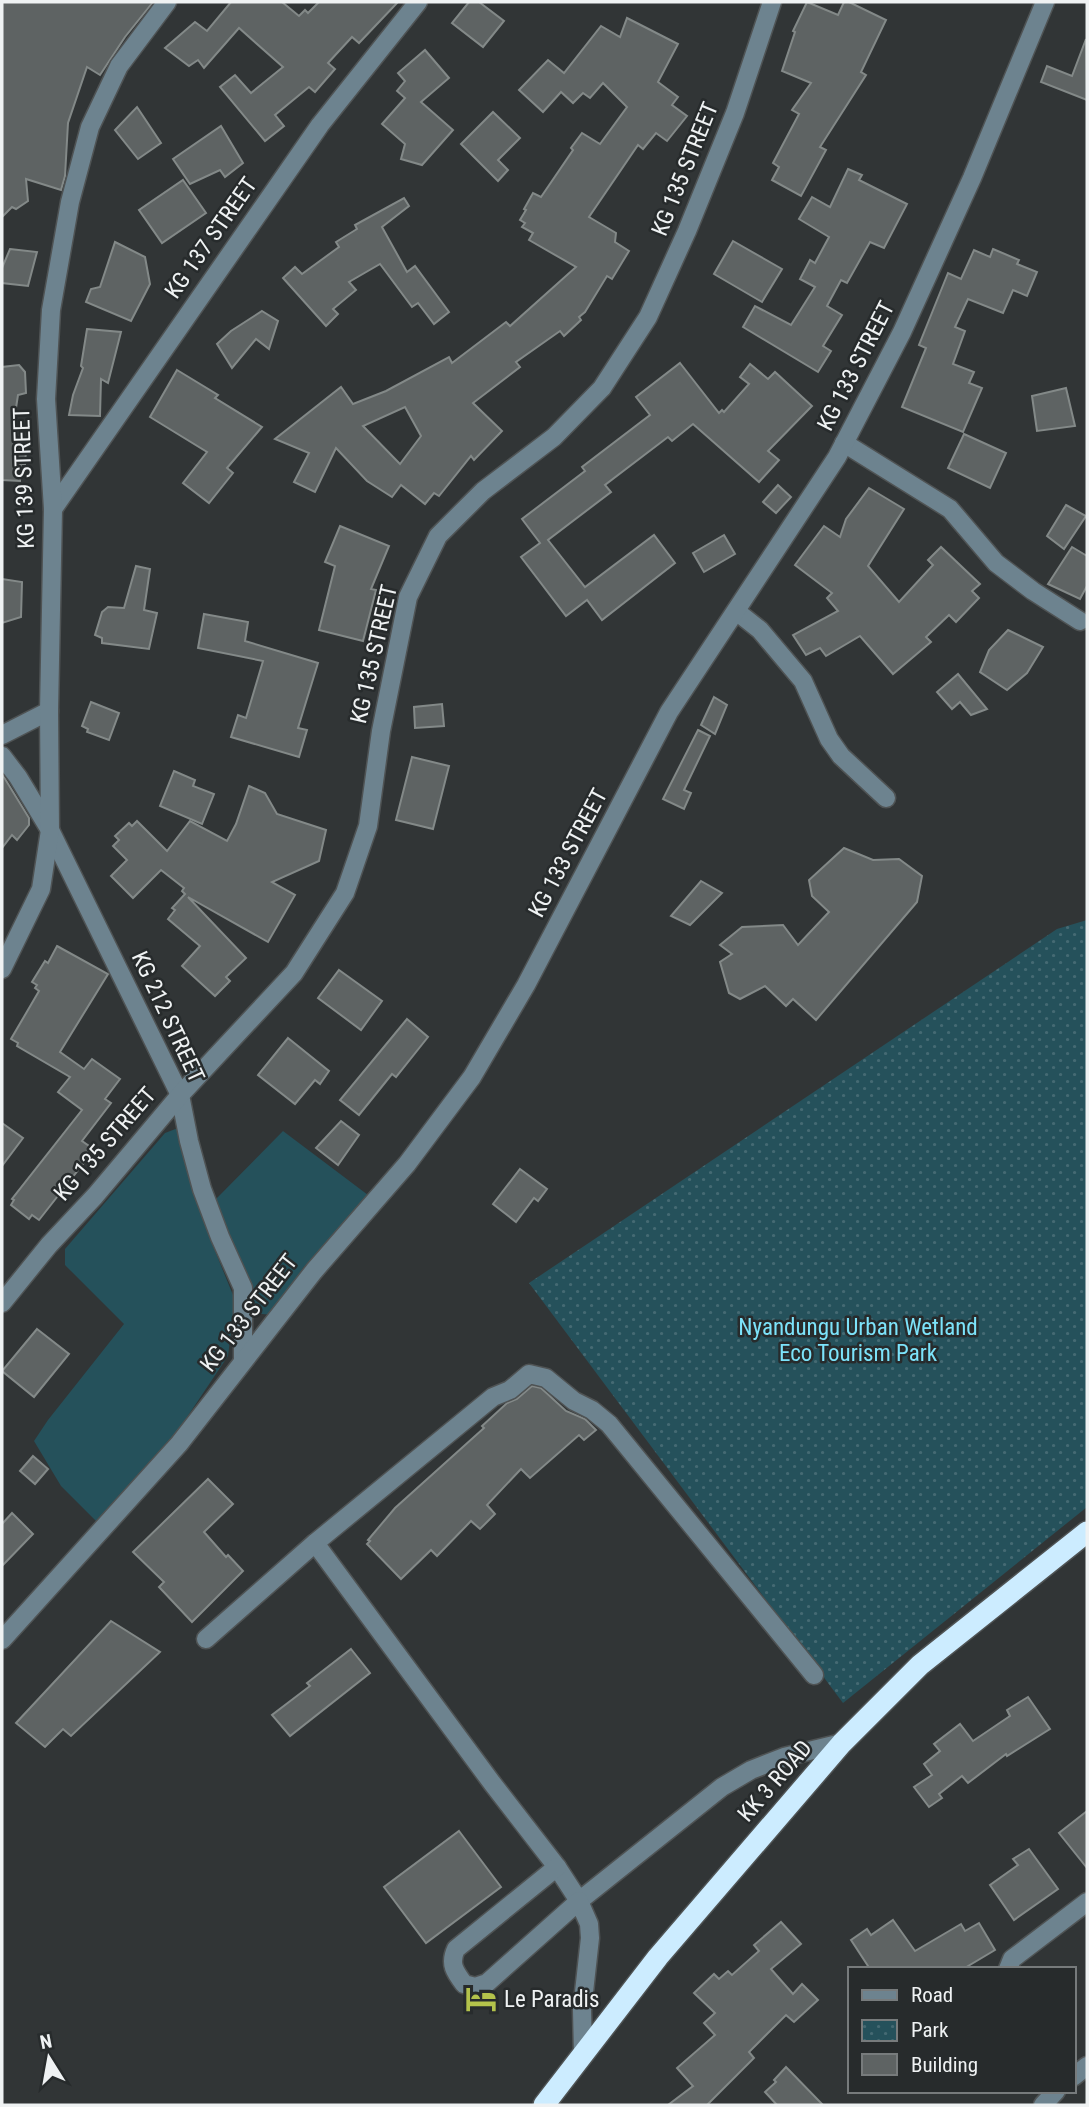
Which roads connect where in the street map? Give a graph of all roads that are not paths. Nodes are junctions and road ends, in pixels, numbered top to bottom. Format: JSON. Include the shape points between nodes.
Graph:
{"nodes":[{"id":1,"x":167,"y":2,"type":"edge"},
{"id":2,"x":418,"y":2,"type":"edge"},
{"id":3,"x":772,"y":2,"type":"edge"},
{"id":4,"x":1045,"y":2,"type":"edge"},
{"id":5,"x":844,"y":443,"type":"junction"},
{"id":6,"x":53,"y":509,"type":"junction"},
{"id":7,"x":736,"y":611,"type":"junction"},
{"id":8,"x":1080,"y":621,"type":"dead end"},
{"id":9,"x":49,"y":711,"type":"junction"},
{"id":10,"x":2,"y":735,"type":"edge"},
{"id":11,"x":2,"y":755,"type":"edge"},
{"id":12,"x":886,"y":798,"type":"dead end"},
{"id":13,"x":50,"y":830,"type":"junction"},
{"id":14,"x":2,"y":969,"type":"edge"},
{"id":15,"x":180,"y":1095,"type":"junction"},
{"id":16,"x":2,"y":1303,"type":"edge"},
{"id":17,"x":243,"y":1359,"type":"junction"},
{"id":18,"x":1087,"y":1532,"type":"edge"},
{"id":19,"x":315,"y":1543,"type":"junction"},
{"id":20,"x":206,"y":1639,"type":"dead end"},
{"id":21,"x":2,"y":1640,"type":"edge"},
{"id":22,"x":814,"y":1675,"type":"dead end"},
{"id":23,"x":842,"y":1743,"type":"junction"},
{"id":24,"x":557,"y":1867,"type":"junction"},
{"id":25,"x":579,"y":1901,"type":"junction"},
{"id":26,"x":1087,"y":1902,"type":"edge"},
{"id":27,"x":1009,"y":1967,"type":"edge"},
{"id":28,"x":583,"y":2053,"type":"junction"},
{"id":29,"x":544,"y":2105,"type":"edge"}],
"edges":[{"from":1,"to":6,"type":"street","name":"KG 139 STREET","via":[[119,66],[90,127],[70,202],[51,310],[47,374]]},
{"from":2,"to":6,"type":"street","name":"KG 137 STREET","via":[[320,125]]},
{"from":3,"to":15,"type":"street","name":"KG 135 STREET","via":[[735,113],[648,317],[602,388],[554,437],[483,491],[438,536],[408,597],[381,731],[368,826],[345,892],[294,973]]},
{"from":4,"to":5,"type":"street","name":"KG 133 STREET","via":[[902,332]]},
{"from":5,"to":7,"type":"street","name":"KG 133 STREET"},
{"from":5,"to":8,"type":"street","via":[[950,509],[996,563]]},
{"from":6,"to":9,"type":"street","name":"KG 139 STREET"},
{"from":7,"to":12,"type":"street","via":[[760,630],[803,681],[841,756]]},
{"from":7,"to":17,"type":"street","name":"KG 133 STREET","via":[[668,712],[526,985],[472,1077],[407,1164]]},
{"from":9,"to":10,"type":"street"},
{"from":9,"to":13,"type":"street","name":"KG 139 STREET"},
{"from":11,"to":13,"type":"street","name":"KG 212 STREET"},
{"from":13,"to":14,"type":"street","name":"KG 139 STREET","via":[[41,889]]},
{"from":13,"to":15,"type":"street","name":"KG 212 STREET"},
{"from":15,"to":16,"type":"street","name":"KG 135 STREET"},
{"from":15,"to":17,"type":"street","name":"KG 212 STREET","via":[[202,1189],[243,1287]]},
{"from":17,"to":21,"type":"street","name":"KG 133 STREET","via":[[179,1444]]},
{"from":18,"to":23,"type":"highway","name":"KK 3 ROAD","via":[[920,1665]]},
{"from":19,"to":20,"type":"street"},
{"from":19,"to":22,"type":"street","via":[[493,1397],[529,1374],[546,1378],[610,1424]]},
{"from":19,"to":24,"type":"street"},
{"from":23,"to":25,"type":"street","via":[[784,1757],[722,1787]]},
{"from":23,"to":28,"type":"highway","name":"KK 3 ROAD","via":[[658,1956]]},
{"from":24,"to":25,"type":"street"},
{"from":24,"to":25,"type":"street","via":[[456,1949],[453,1969],[464,1984],[487,1983]]},
{"from":25,"to":28,"type":"street","via":[[590,1938],[582,2010]]},
{"from":26,"to":27,"type":"street","via":[[1013,1959]]},
{"from":28,"to":29,"type":"highway","name":"KK 3 ROAD"}]}
